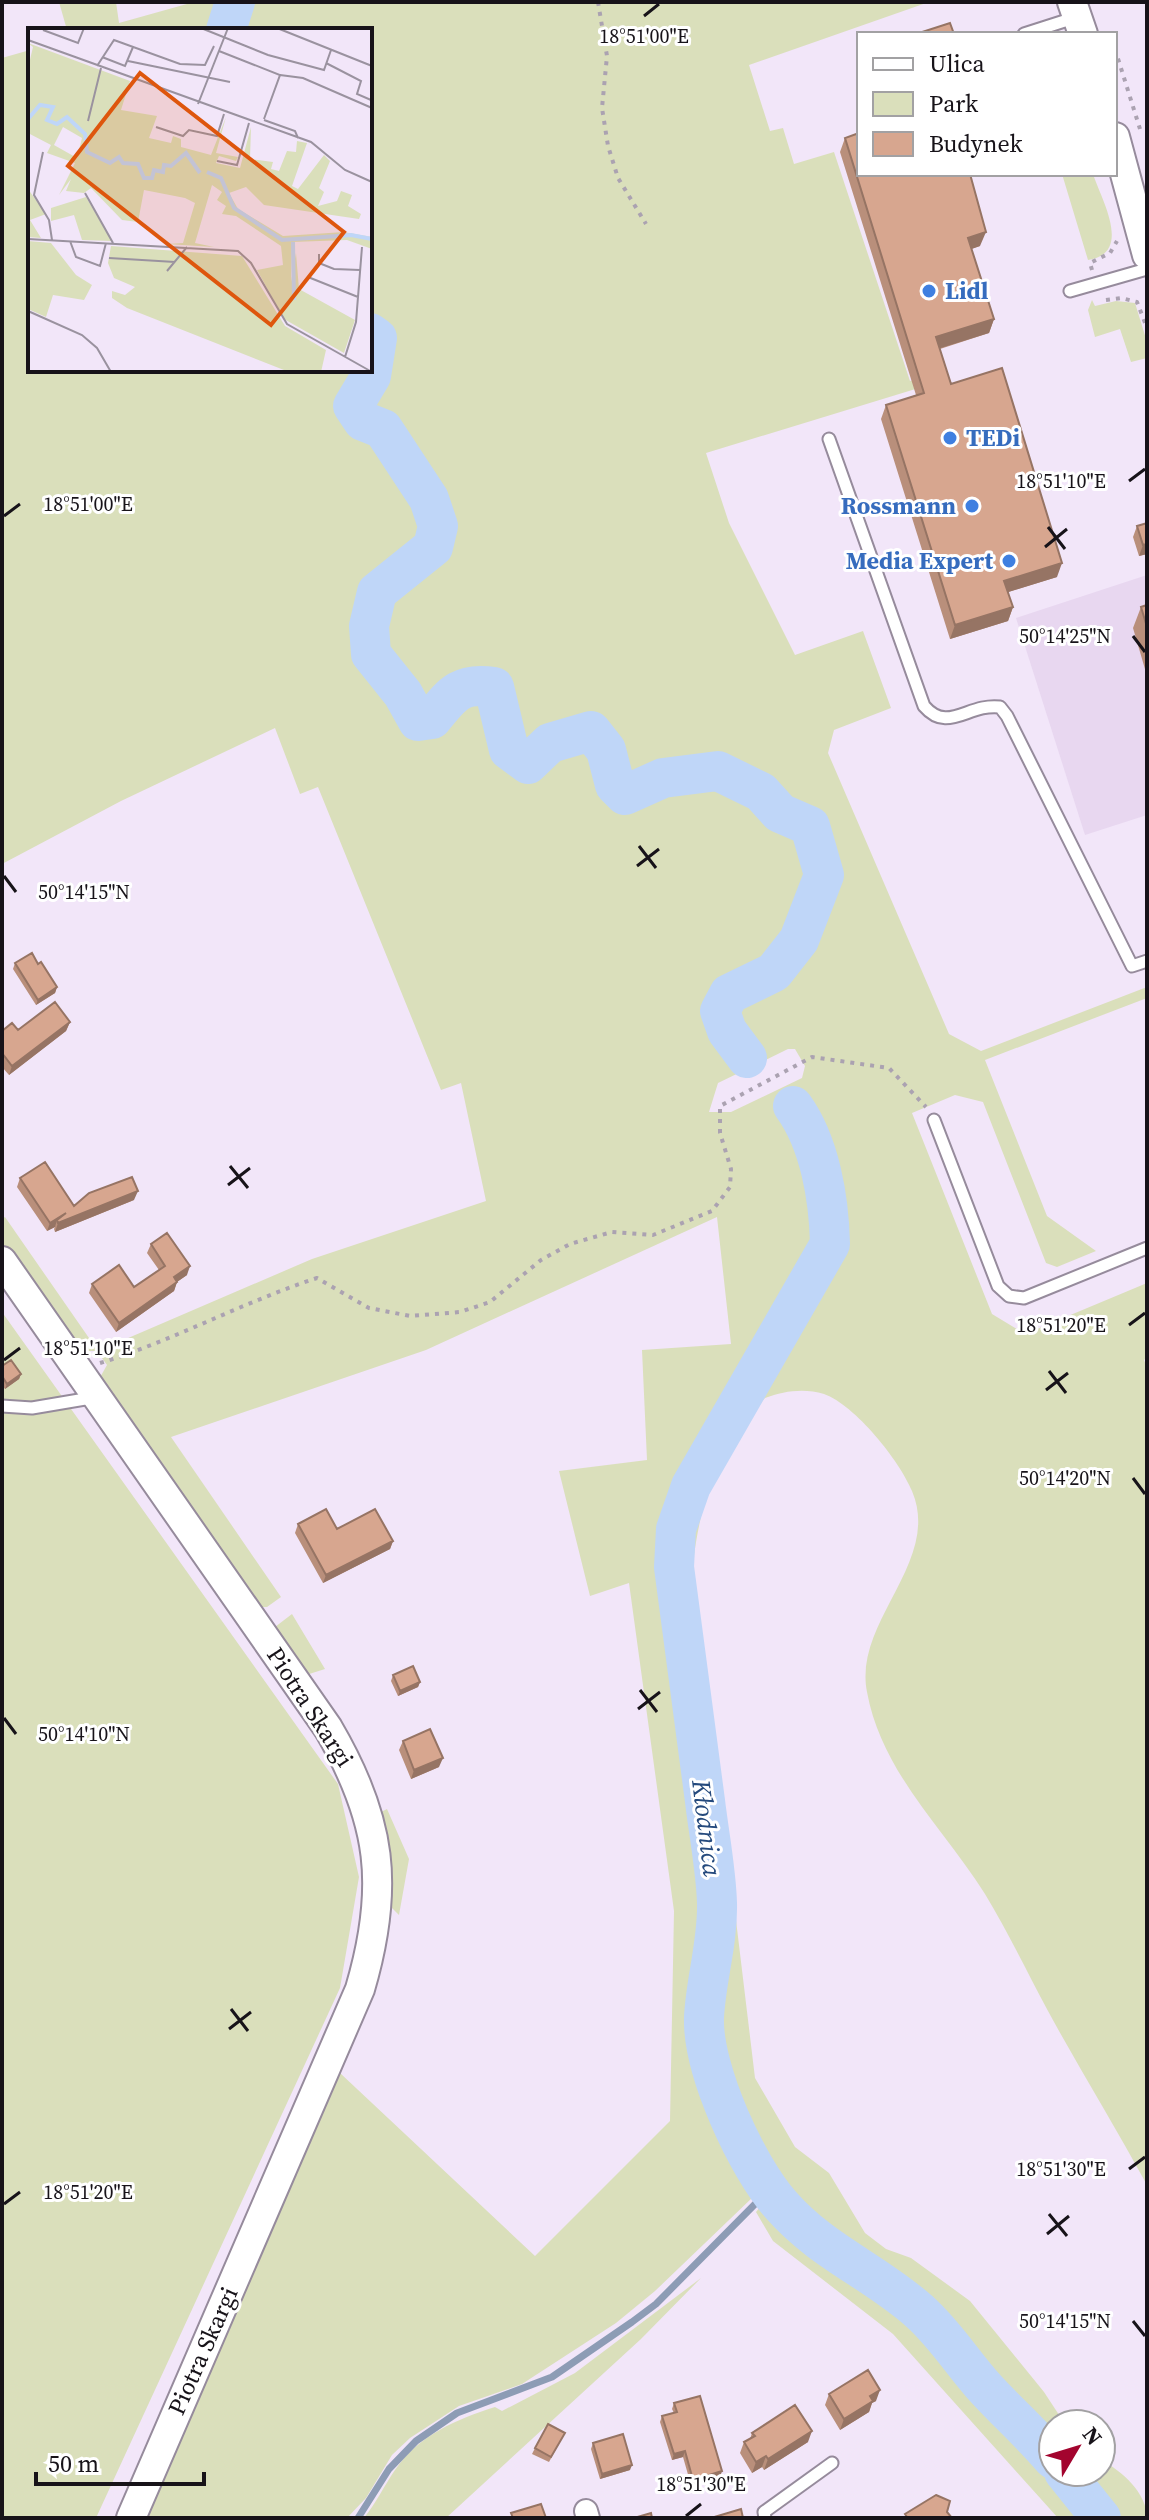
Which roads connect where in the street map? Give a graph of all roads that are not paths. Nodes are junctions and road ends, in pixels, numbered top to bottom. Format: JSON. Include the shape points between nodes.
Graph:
{"nodes":[{"id":1,"x":1077,"y":18,"type":"edge"},
{"id":2,"x":1031,"y":32,"type":"edge"},
{"id":3,"x":1129,"y":137,"type":"edge"},
{"id":4,"x":1147,"y":255,"type":"edge"},
{"id":5,"x":1147,"y":269,"type":"edge"},
{"id":6,"x":1070,"y":291,"type":"dead end"},
{"id":7,"x":829,"y":439,"type":"dead end"},
{"id":8,"x":1147,"y":961,"type":"edge"},
{"id":9,"x":934,"y":1120,"type":"road end"},
{"id":10,"x":1147,"y":1248,"type":"edge"},
{"id":11,"x":2,"y":1261,"type":"edge"},
{"id":12,"x":98,"y":1397,"type":"junction"},
{"id":13,"x":2,"y":1406,"type":"edge"},
{"id":14,"x":832,"y":2463,"type":"dead end"},
{"id":15,"x":131,"y":2518,"type":"edge"},
{"id":16,"x":765,"y":2518,"type":"edge"}],
"edges":[{"from":1,"to":2,"type":"lane"},
{"from":3,"to":4,"type":"street"},
{"from":5,"to":6,"type":"lane"},
{"from":7,"to":8,"type":"lane","via":[[924,706],[934,718],[946,719],[985,705],[1000,707],[1132,966]]},
{"from":9,"to":10,"type":"lane","via":[[998,1286],[1009,1296],[1024,1298]]},
{"from":11,"to":12,"type":"street","name":"Piotra Skargi"},
{"from":12,"to":13,"type":"lane","via":[[32,1408]]},
{"from":12,"to":15,"type":"street","name":"Piotra Skargi","via":[[349,1763],[370,1818],[379,1872],[376,1927],[360,1989]]},
{"from":14,"to":16,"type":"lane","via":[[764,2512]]}]}
